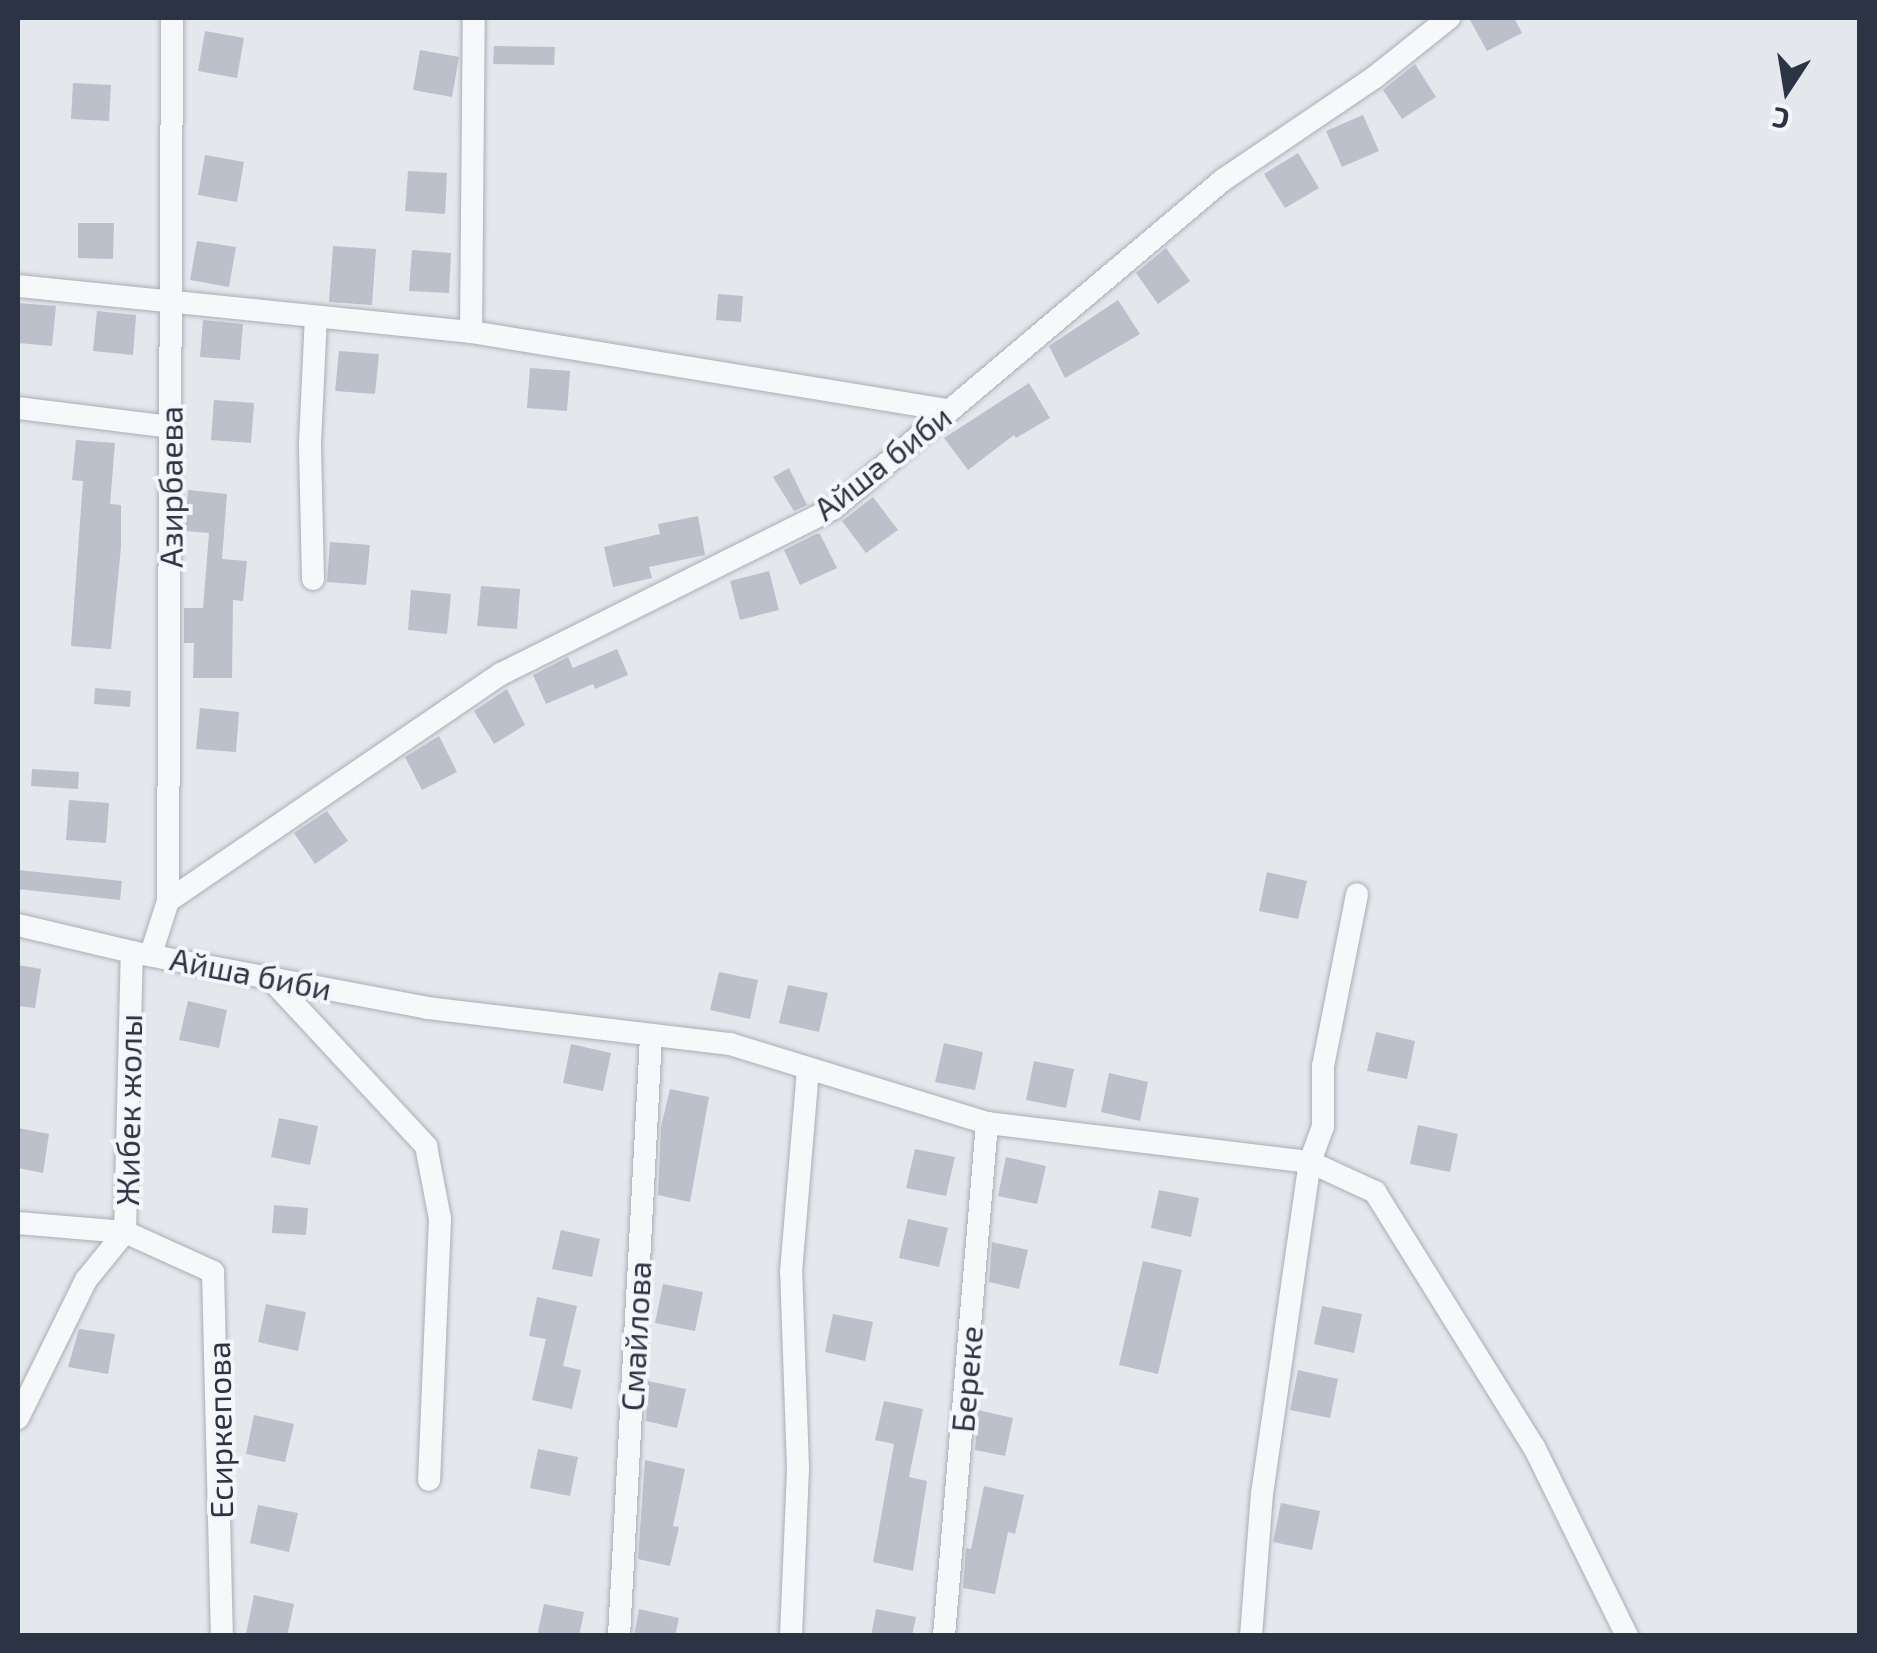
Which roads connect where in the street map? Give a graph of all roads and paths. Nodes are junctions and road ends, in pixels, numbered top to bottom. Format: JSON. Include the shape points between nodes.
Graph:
{"nodes":[{"id":1,"x":172,"y":18,"type":"edge"},
{"id":2,"x":474,"y":18,"type":"edge"},
{"id":3,"x":1449,"y":18,"type":"edge"},
{"id":4,"x":18,"y":286,"type":"edge"},
{"id":5,"x":170,"y":304,"type":"junction"},
{"id":6,"x":316,"y":318,"type":"junction"},
{"id":7,"x":470,"y":332,"type":"junction"},
{"id":8,"x":18,"y":408,"type":"edge"},
{"id":9,"x":949,"y":410,"type":"junction"},
{"id":10,"x":171,"y":427,"type":"junction"},
{"id":11,"x":313,"y":579,"type":"dead end"},
{"id":12,"x":1357,"y":894,"type":"dead end"},
{"id":13,"x":168,"y":900,"type":"junction"},
{"id":14,"x":18,"y":926,"type":"edge"},
{"id":15,"x":142,"y":953,"type":"junction"},
{"id":16,"x":269,"y":977,"type":"junction"},
{"id":17,"x":651,"y":1037,"type":"junction"},
{"id":18,"x":808,"y":1068,"type":"junction"},
{"id":19,"x":988,"y":1123,"type":"junction"},
{"id":20,"x":1310,"y":1162,"type":"junction"},
{"id":21,"x":18,"y":1223,"type":"edge"},
{"id":22,"x":126,"y":1232,"type":"junction"},
{"id":23,"x":18,"y":1418,"type":"edge"},
{"id":24,"x":429,"y":1480,"type":"dead end"},
{"id":25,"x":222,"y":1636,"type":"edge"},
{"id":26,"x":620,"y":1636,"type":"edge"},
{"id":27,"x":791,"y":1636,"type":"edge"},
{"id":28,"x":944,"y":1636,"type":"edge"},
{"id":29,"x":1251,"y":1636,"type":"edge"},
{"id":30,"x":1628,"y":1636,"type":"edge"}],
"edges":[{"from":1,"to":5,"type":"street","name":"Азирбаева"},
{"from":2,"to":7,"type":"street"},
{"from":3,"to":9,"type":"street","name":"Айша биби","via":[[1223,180]]},
{"from":4,"to":5,"type":"street"},
{"from":5,"to":6,"type":"street"},
{"from":5,"to":10,"type":"street","name":"Азирбаева"},
{"from":6,"to":7,"type":"street"},
{"from":6,"to":11,"type":"street"},
{"from":7,"to":9,"type":"street"},
{"from":8,"to":10,"type":"street"},
{"from":9,"to":13,"type":"street","name":"Айша биби","via":[[834,508],[501,674]]},
{"from":10,"to":13,"type":"street","name":"Азирбаева"},
{"from":12,"to":20,"type":"street","via":[[1323,1066],[1322,1128]]},
{"from":13,"to":15,"type":"street","name":"Азирбаева"},
{"from":14,"to":15,"type":"street","name":"Айша биби"},
{"from":15,"to":16,"type":"street","name":"Айша биби"},
{"from":15,"to":22,"type":"street","name":"Жибек жолы"},
{"from":16,"to":17,"type":"street","name":"Айша биби","via":[[426,1008]]},
{"from":16,"to":24,"type":"street","via":[[426,1146],[440,1218]]},
{"from":17,"to":18,"type":"street","name":"Айша биби","via":[[730,1044]]},
{"from":17,"to":26,"type":"street","name":"Смайлова"},
{"from":18,"to":19,"type":"street","name":"Айша биби"},
{"from":18,"to":27,"type":"street","via":[[791,1272],[798,1468]]},
{"from":19,"to":20,"type":"street","name":"Айша биби"},
{"from":19,"to":28,"type":"street","name":"Береке"},
{"from":20,"to":29,"type":"street","via":[[1262,1494]]},
{"from":20,"to":30,"type":"street","name":"Айша биби","via":[[1375,1192],[1534,1447]]},
{"from":21,"to":22,"type":"street"},
{"from":22,"to":23,"type":"street","name":"Жибек жолы","via":[[86,1280]]},
{"from":22,"to":25,"type":"street","name":"Есиркепова","via":[[213,1272]]}]}
